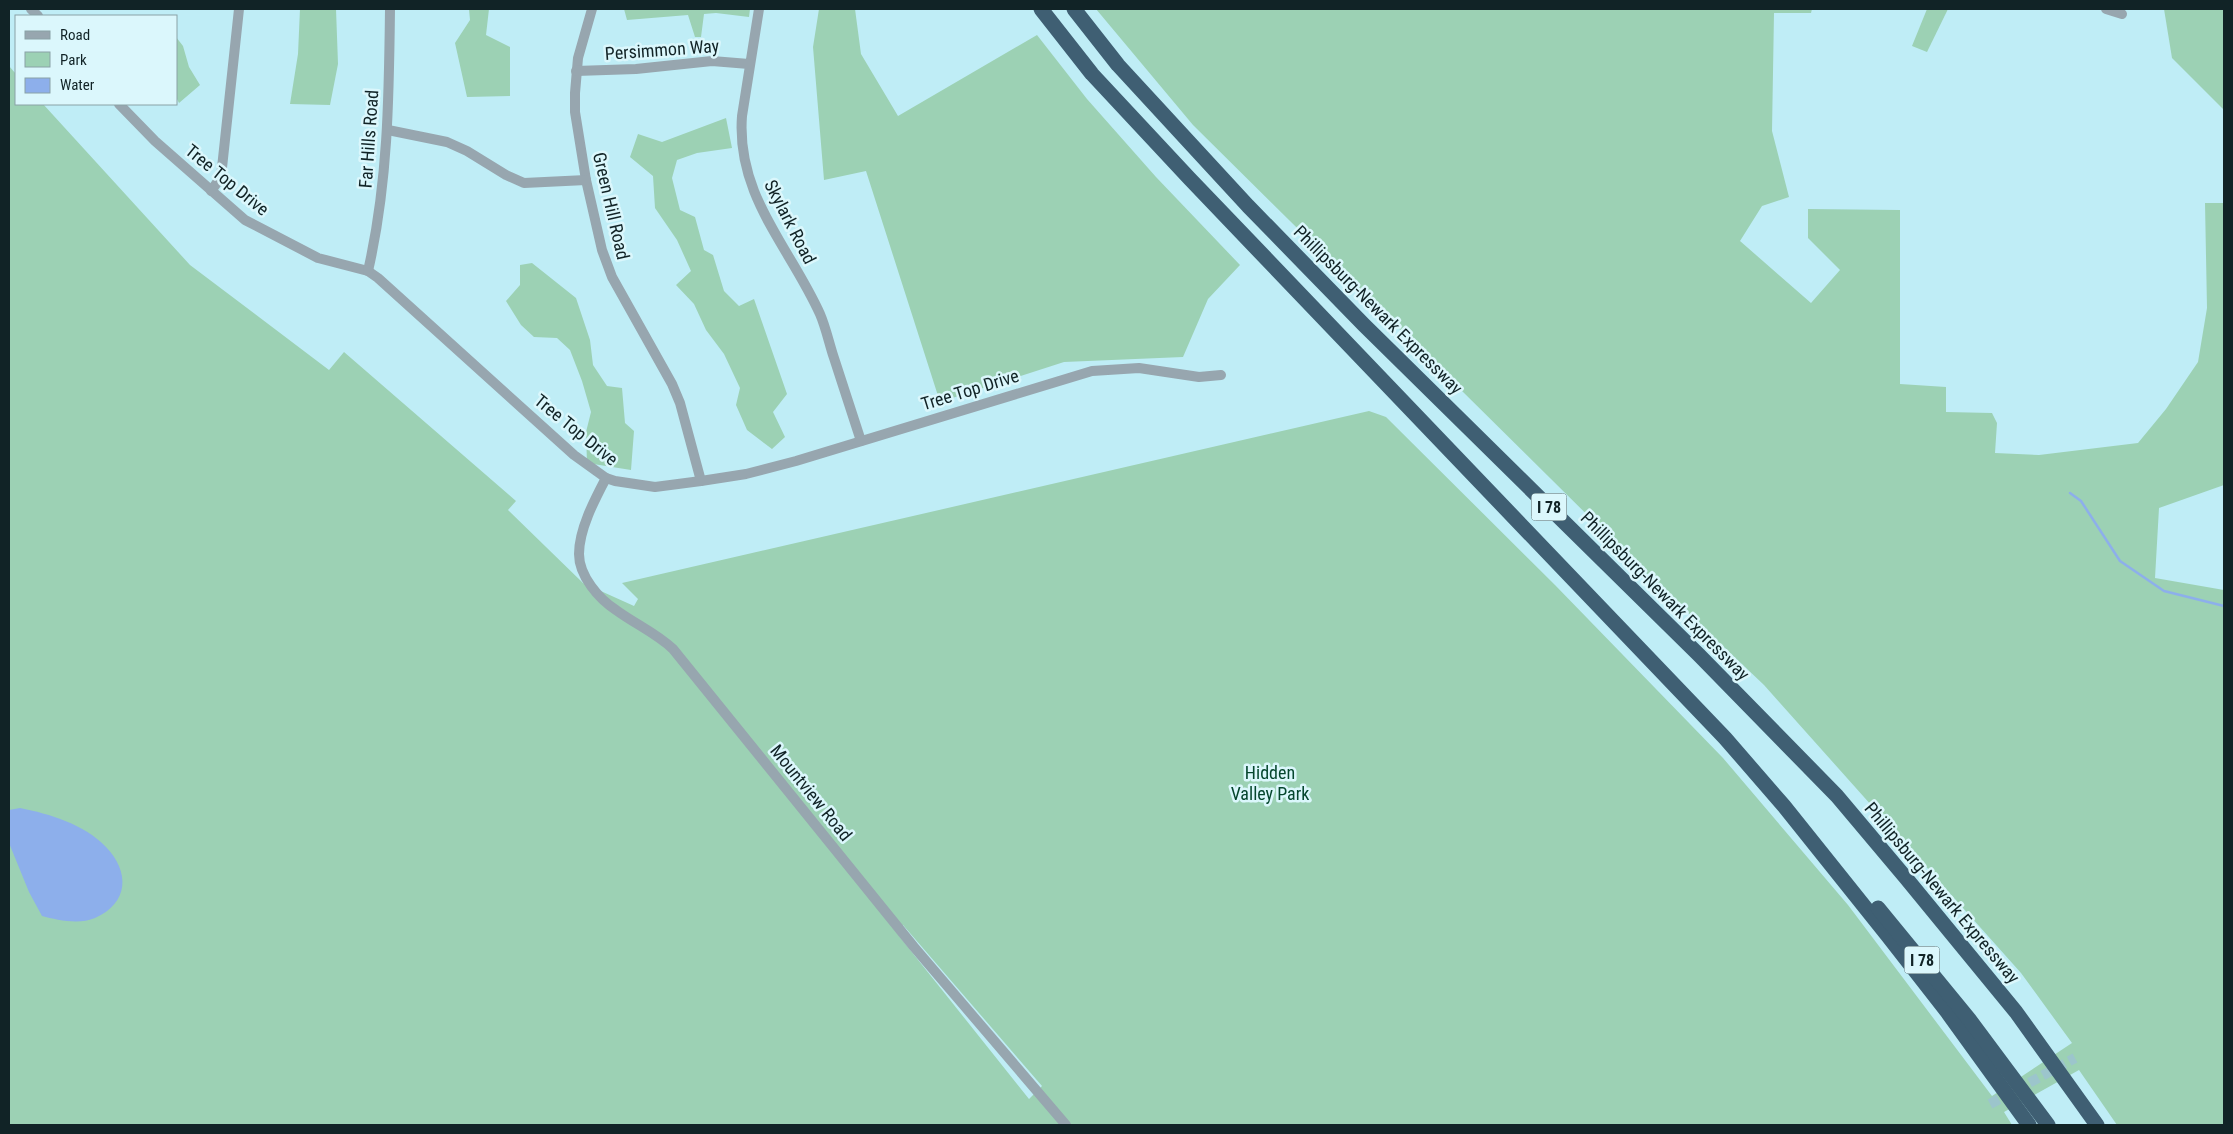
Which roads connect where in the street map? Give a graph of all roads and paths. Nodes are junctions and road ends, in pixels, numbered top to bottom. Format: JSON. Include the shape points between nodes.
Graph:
{"nodes":[{"id":1,"x":239,"y":9,"type":"edge"},
{"id":2,"x":390,"y":9,"type":"edge"},
{"id":3,"x":592,"y":9,"type":"edge"},
{"id":4,"x":759,"y":9,"type":"edge"},
{"id":5,"x":1041,"y":9,"type":"edge"},
{"id":6,"x":1074,"y":9,"type":"edge"},
{"id":7,"x":2106,"y":9,"type":"edge"},
{"id":8,"x":2122,"y":14,"type":"dead end"},
{"id":9,"x":749,"y":64,"type":"junction"},
{"id":10,"x":576,"y":71,"type":"junction"},
{"id":11,"x":120,"y":105,"type":"edge"},
{"id":12,"x":388,"y":130,"type":"junction"},
{"id":13,"x":586,"y":180,"type":"junction"},
{"id":14,"x":211,"y":191,"type":"junction"},
{"id":15,"x":368,"y":271,"type":"junction"},
{"id":16,"x":1221,"y":375,"type":"dead end"},
{"id":17,"x":861,"y":441,"type":"junction"},
{"id":18,"x":606,"y":478,"type":"junction"},
{"id":19,"x":701,"y":482,"type":"junction"},
{"id":20,"x":1784,"y":806,"type":"junction"},
{"id":21,"x":1066,"y":1125,"type":"edge"},
{"id":22,"x":2029,"y":1125,"type":"edge"},
{"id":23,"x":2048,"y":1125,"type":"edge"},
{"id":24,"x":2097,"y":1125,"type":"edge"}],
"edges":[{"from":1,"to":14,"type":"street","via":[[221,177]]},
{"from":2,"to":12,"type":"street","name":"Far Hills Road"},
{"from":3,"to":10,"type":"street","name":"Green Hill Road"},
{"from":4,"to":9,"type":"street","name":"Skylark Road"},
{"from":5,"to":20,"type":"highway","number":"I 78","via":[[1092,74],[1725,738]]},
{"from":6,"to":24,"type":"highway","name":"Phillipsburg-Newark Expressway","number":"I 78","via":[[1118,65],[1364,325],[1699,655],[1837,796],[2016,1012]]},
{"from":7,"to":8,"type":"street"},
{"from":9,"to":10,"type":"street","name":"Persimmon Way","via":[[712,61]]},
{"from":9,"to":17,"type":"street","name":"Skylark Road","via":[[741,132],[747,173],[768,223],[821,316]]},
{"from":10,"to":13,"type":"street","name":"Green Hill Road","via":[[575,112]]},
{"from":11,"to":14,"type":"street","name":"Tree Top Drive"},
{"from":12,"to":13,"type":"street","via":[[447,142],[524,183]]},
{"from":12,"to":15,"type":"street","name":"Far Hills Road","via":[[376,234]]},
{"from":13,"to":19,"type":"street","name":"Green Hill Road","via":[[602,250],[612,277],[672,384]]},
{"from":14,"to":15,"type":"street","name":"Tree Top Drive","via":[[245,220],[280,240],[318,258]]},
{"from":15,"to":18,"type":"street","name":"Tree Top Drive","via":[[574,455]]},
{"from":16,"to":17,"type":"street","name":"Tree Top Drive","via":[[1199,377],[1140,368],[1092,371]]},
{"from":17,"to":19,"type":"street","name":"Tree Top Drive","via":[[746,474]]},
{"from":18,"to":19,"type":"street","name":"Tree Top Drive","via":[[655,487]]},
{"from":18,"to":21,"type":"street","name":"Mountview Road","via":[[581,541],[580,560],[588,580],[614,609],[673,649],[914,947]]},
{"from":20,"to":22,"type":"highway","number":"I 78","via":[[1929,988]]},
{"from":20,"to":23,"type":"highway","number":"I 78","via":[[1832,855],[1928,967]]}]}
